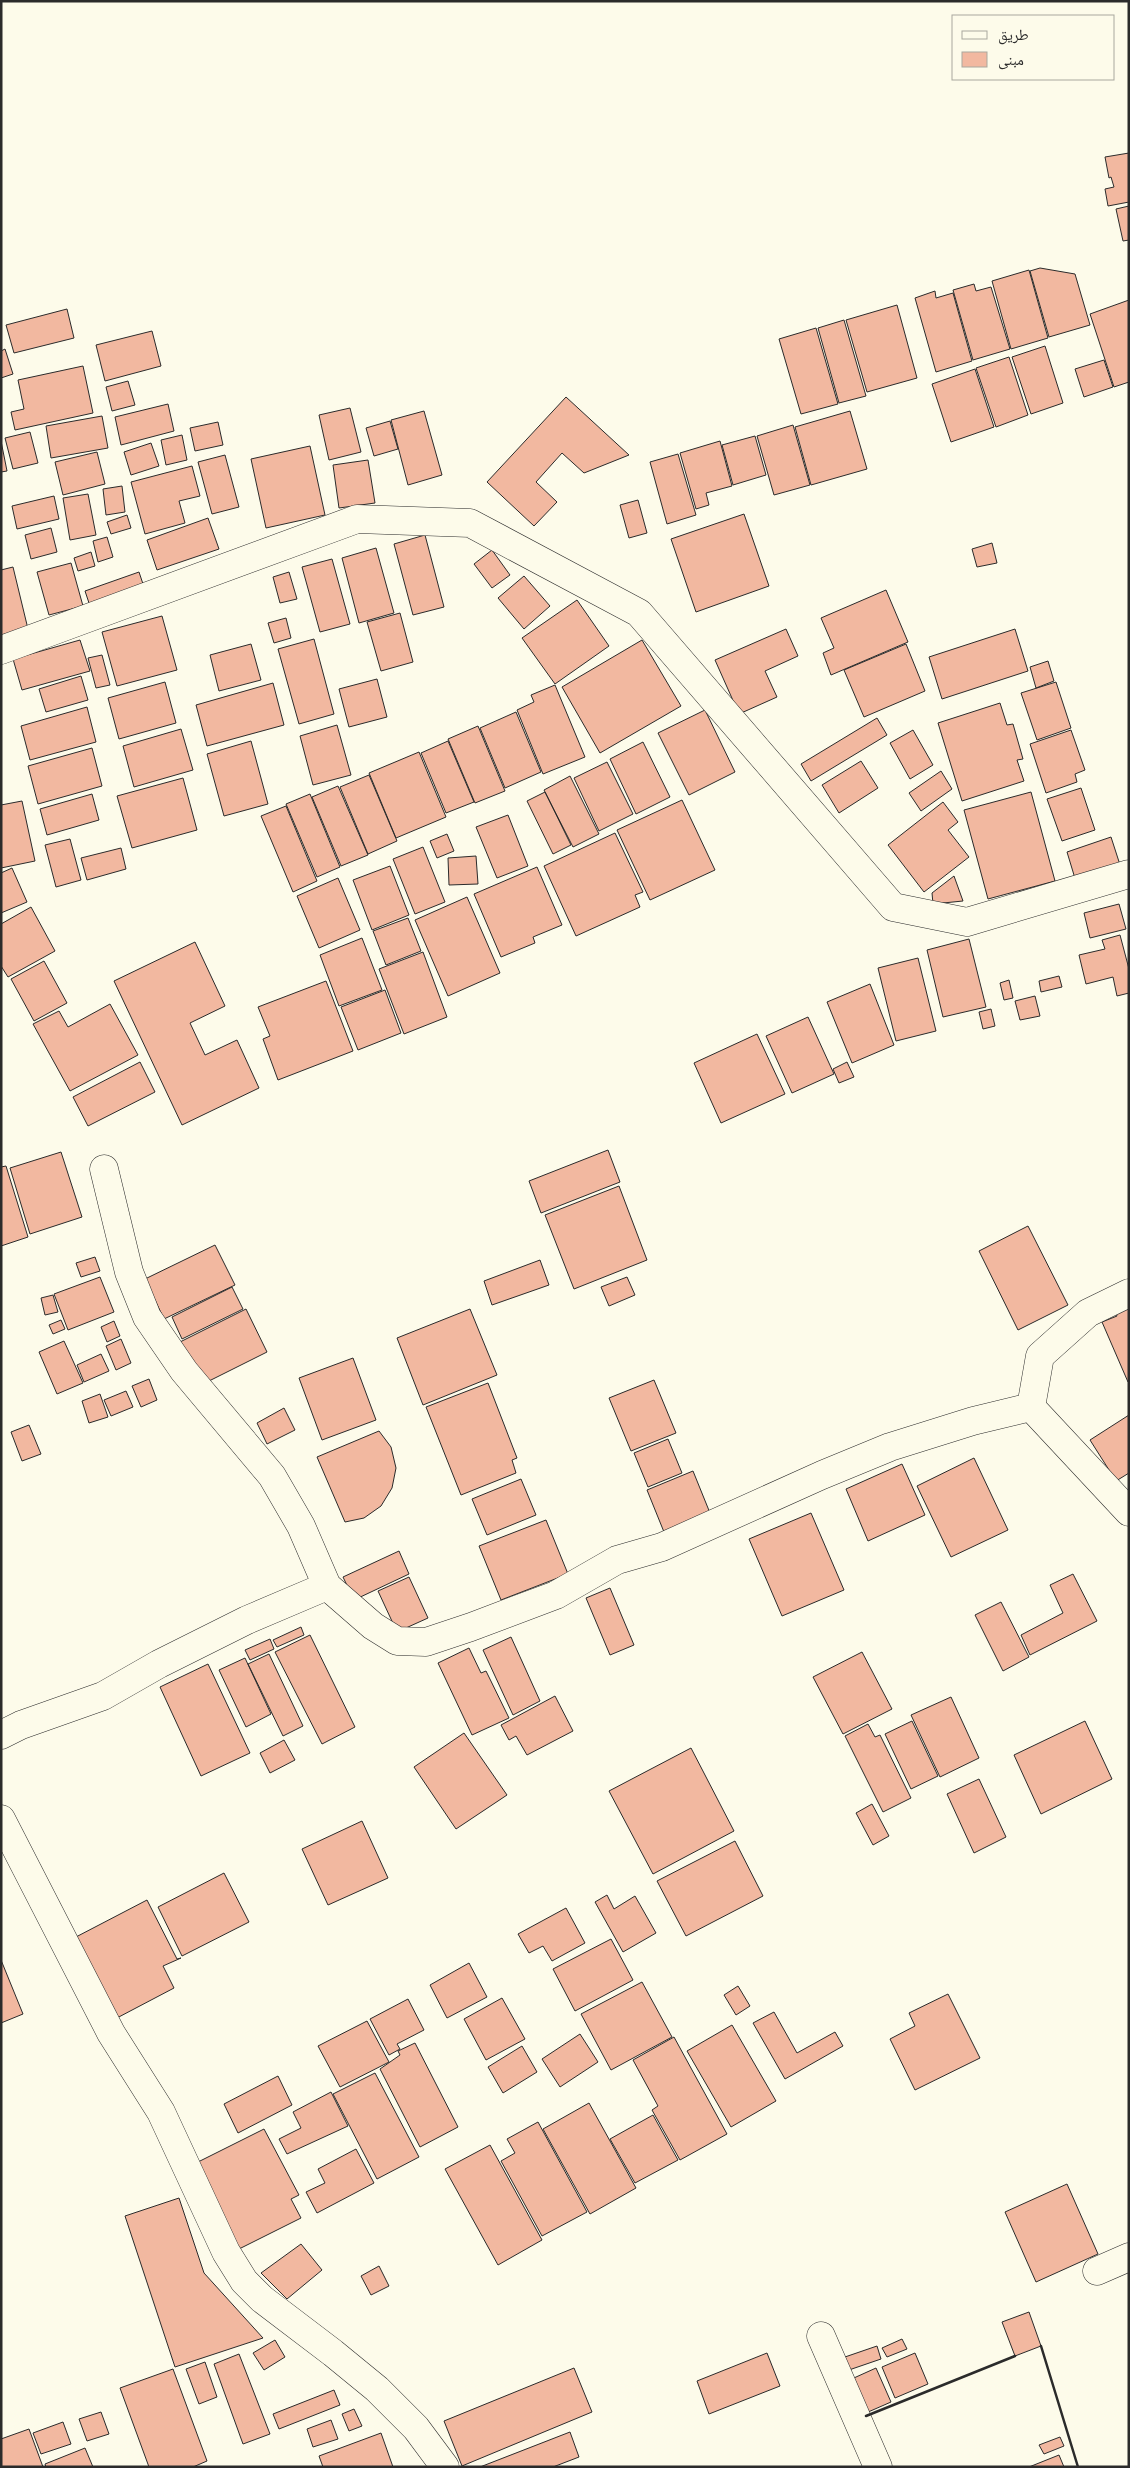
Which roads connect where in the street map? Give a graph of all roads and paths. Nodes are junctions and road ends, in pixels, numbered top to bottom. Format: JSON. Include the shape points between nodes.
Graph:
{"nodes":[{"id":1,"x":1,"y":650,"type":"edge"},
{"id":2,"x":1129,"y":874,"type":"edge"},
{"id":3,"x":104,"y":1169,"type":"dead end"},
{"id":4,"x":1129,"y":1292,"type":"edge"},
{"id":5,"x":1031,"y":1407,"type":"junction"},
{"id":6,"x":1129,"y":1512,"type":"edge"},
{"id":7,"x":327,"y":1586,"type":"junction"},
{"id":8,"x":1,"y":1735,"type":"edge"},
{"id":9,"x":1,"y":1819,"type":"edge"},
{"id":10,"x":1129,"y":2256,"type":"edge"},
{"id":11,"x":1097,"y":2271,"type":"dead end"},
{"id":12,"x":821,"y":2336,"type":"dead end"},
{"id":13,"x":445,"y":2467,"type":"edge"},
{"id":14,"x":878,"y":2467,"type":"edge"}],
"edges":[{"from":1,"to":2,"type":"street","via":[[357,519],[470,523],[639,613],[893,907],[968,922]]},
{"from":3,"to":7,"type":"street","via":[[129,1272],[147,1317],[184,1371],[272,1476],[301,1526]]},
{"from":4,"to":5,"type":"street","via":[[1088,1313],[1040,1356]]},
{"from":5,"to":6,"type":"street"},
{"from":5,"to":7,"type":"street","via":[[890,1447],[662,1547],[617,1560],[556,1595],[426,1642],[397,1641],[373,1626]]},
{"from":7,"to":8,"type":"street","via":[[247,1620],[103,1696]]},
{"from":9,"to":13,"type":"street","via":[[111,2033],[160,2112],[226,2252],[244,2281],[262,2299],[377,2389],[416,2428]]},
{"from":10,"to":11,"type":"street"},
{"from":12,"to":14,"type":"street"}]}
